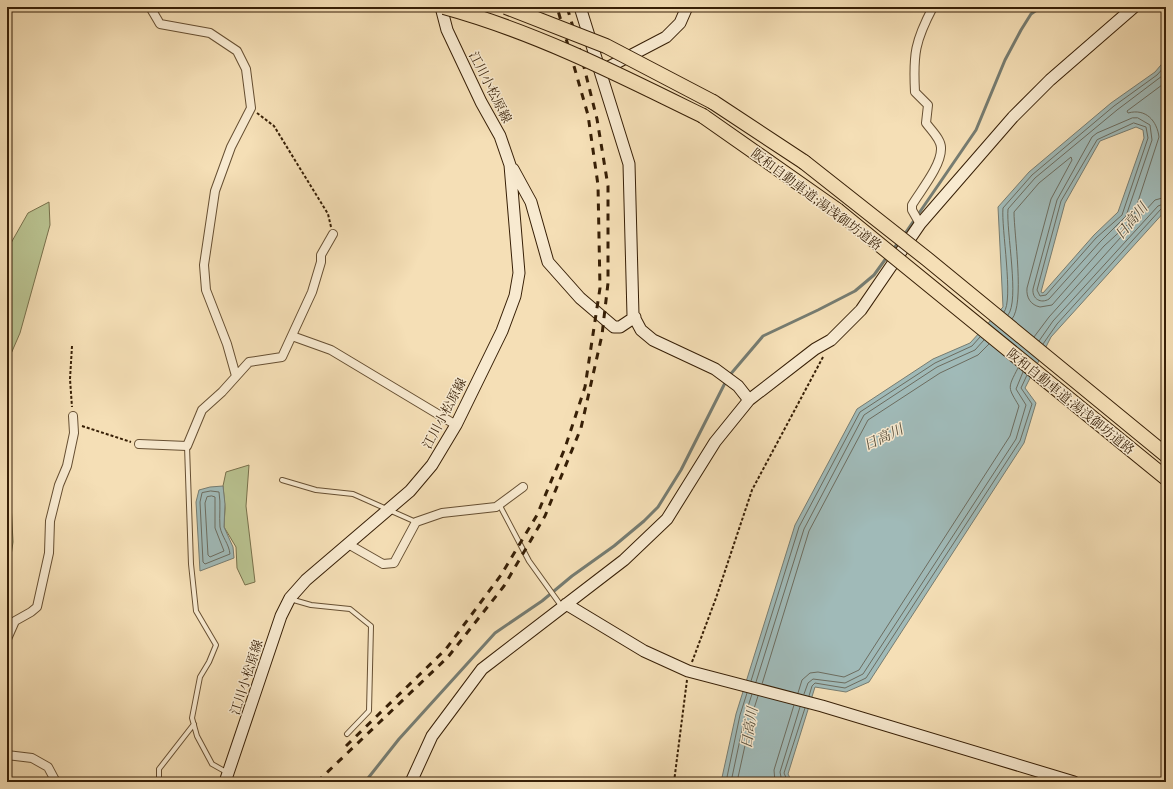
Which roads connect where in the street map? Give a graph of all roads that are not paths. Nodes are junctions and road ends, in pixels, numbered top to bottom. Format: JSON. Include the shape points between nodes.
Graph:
{"nodes":[{"id":1,"x":150,"y":7,"type":"edge"},
{"id":2,"x":442,"y":7,"type":"edge"},
{"id":3,"x":506,"y":7,"type":"edge"},
{"id":4,"x":580,"y":7,"type":"edge"},
{"id":5,"x":687,"y":7,"type":"edge"},
{"id":6,"x":933,"y":7,"type":"edge"},
{"id":7,"x":1134,"y":7,"type":"edge"},
{"id":8,"x":600,"y":72,"type":"junction"},
{"id":9,"x":510,"y":165,"type":"junction"},
{"id":10,"x":920,"y":224,"type":"junction"},
{"id":11,"x":333,"y":234,"type":"road end"},
{"id":12,"x":635,"y":317,"type":"junction"},
{"id":13,"x":292,"y":336,"type":"junction"},
{"id":14,"x":236,"y":376,"type":"junction"},
{"id":15,"x":749,"y":400,"type":"junction"},
{"id":16,"x":73,"y":419,"type":"road end"},
{"id":17,"x":456,"y":425,"type":"junction"},
{"id":18,"x":139,"y":444,"type":"road end"},
{"id":19,"x":187,"y":446,"type":"junction"},
{"id":20,"x":1166,"y":455,"type":"edge"},
{"id":21,"x":1166,"y":478,"type":"edge"},
{"id":22,"x":282,"y":480,"type":"dead end"},
{"id":23,"x":523,"y":487,"type":"dead end"},
{"id":24,"x":499,"y":504,"type":"junction"},
{"id":25,"x":388,"y":510,"type":"junction"},
{"id":26,"x":416,"y":522,"type":"junction"},
{"id":27,"x":348,"y":544,"type":"junction"},
{"id":28,"x":290,"y":598,"type":"junction"},
{"id":29,"x":564,"y":605,"type":"junction"},
{"id":30,"x":7,"y":639,"type":"edge"},
{"id":31,"x":194,"y":724,"type":"junction"},
{"id":32,"x":347,"y":734,"type":"dead end"},
{"id":33,"x":7,"y":755,"type":"edge"},
{"id":34,"x":227,"y":778,"type":"edge"},
{"id":35,"x":56,"y":782,"type":"edge"},
{"id":36,"x":159,"y":782,"type":"edge"},
{"id":37,"x":411,"y":782,"type":"edge"},
{"id":38,"x":1074,"y":782,"type":"edge"}],
"edges":[{"from":1,"to":14,"type":"street","via":[[160,24],[210,33],[237,51],[246,69],[251,108],[231,147],[215,191],[204,265],[206,290],[227,344]]},
{"from":2,"to":9,"type":"street","name":"江川小松原線","via":[[447,30],[500,136]]},
{"from":2,"to":21,"type":"highway","name":"阪和自動車道;湯浅御坊道路","bridge":true,"via":[[553,44],[703,116],[837,210]]},
{"from":3,"to":20,"type":"highway","name":"阪和自動車道;湯浅御坊道路","bridge":true,"via":[[606,46],[713,102],[804,162]]},
{"from":4,"to":8,"type":"street"},
{"from":5,"to":8,"type":"street","via":[[680,23],[666,37]]},
{"from":6,"to":10,"type":"street","via":[[922,27],[915,48],[915,92],[928,105],[926,123],[942,149],[938,164],[912,205]]},
{"from":7,"to":10,"type":"street","via":[[1050,80],[1013,117]]},
{"from":8,"to":12,"type":"street","via":[[629,164]]},
{"from":9,"to":12,"type":"street","via":[[531,202],[548,262],[580,298],[614,327]]},
{"from":9,"to":17,"type":"street","name":"江川小松原線","via":[[519,273],[515,296],[502,331]]},
{"from":10,"to":15,"type":"street","via":[[861,310],[831,340],[815,349]]},
{"from":11,"to":13,"type":"street","via":[[321,255],[312,292]]},
{"from":12,"to":15,"type":"street","via":[[641,330],[653,340],[715,368],[738,386]]},
{"from":13,"to":14,"type":"street","via":[[282,357],[250,362]]},
{"from":13,"to":17,"type":"street","via":[[331,350]]},
{"from":14,"to":19,"type":"street","via":[[202,410]]},
{"from":15,"to":29,"type":"street","via":[[715,442],[667,519],[624,560]]},
{"from":16,"to":30,"type":"street","via":[[74,433],[50,521],[49,553],[37,607],[14,620]]},
{"from":17,"to":25,"type":"street","name":"江川小松原線","via":[[432,465],[410,491]]},
{"from":18,"to":19,"type":"street"},
{"from":19,"to":31,"type":"lane","via":[[191,564],[196,611],[216,645],[200,677],[192,718]]},
{"from":22,"to":25,"type":"lane","via":[[316,490],[353,494]]},
{"from":23,"to":24,"type":"street"},
{"from":24,"to":26,"type":"street","via":[[442,513]]},
{"from":24,"to":29,"type":"lane","via":[[529,561]]},
{"from":25,"to":26,"type":"lane"},
{"from":25,"to":27,"type":"street","name":"江川小松原線"},
{"from":26,"to":27,"type":"street","via":[[394,563],[384,564]]},
{"from":27,"to":28,"type":"street","name":"江川小松原線","via":[[306,580]]},
{"from":28,"to":32,"type":"lane","via":[[311,605],[350,609],[371,626],[369,711]]},
{"from":28,"to":34,"type":"street","name":"江川小松原線","via":[[281,616]]},
{"from":29,"to":37,"type":"street","via":[[482,670],[432,736]]},
{"from":29,"to":38,"type":"street","via":[[644,651],[688,671],[822,706]]},
{"from":31,"to":34,"type":"lane","via":[[197,736],[212,764]]},
{"from":31,"to":36,"type":"lane","via":[[159,769]]},
{"from":33,"to":35,"type":"street","via":[[32,758],[48,767]]}]}
